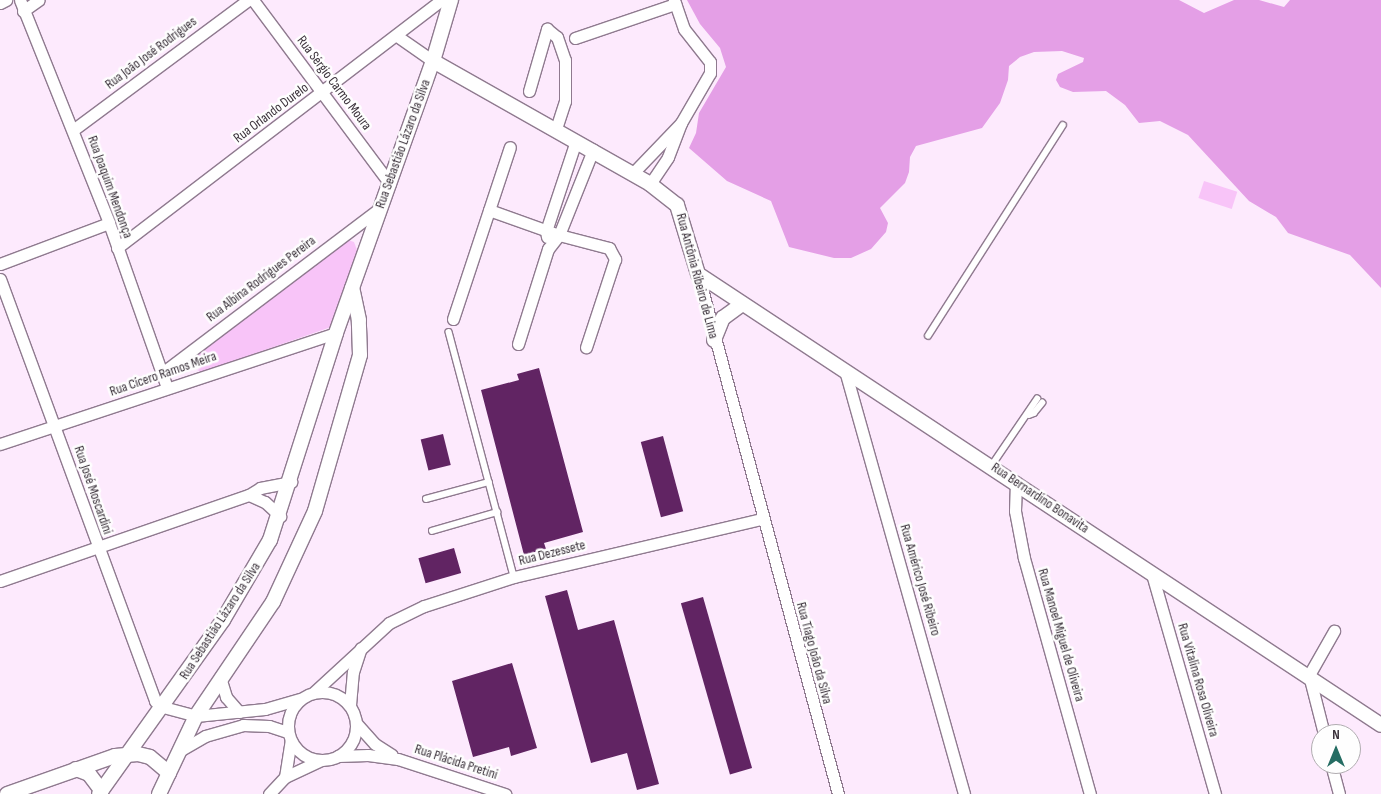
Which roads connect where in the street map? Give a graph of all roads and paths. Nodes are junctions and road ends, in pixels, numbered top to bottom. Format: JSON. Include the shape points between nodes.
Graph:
{"nodes":[{"id":1,"x":6,"y":0,"type":"edge"},
{"id":2,"x":39,"y":0,"type":"edge"},
{"id":3,"x":248,"y":0,"type":"edge"},
{"id":4,"x":253,"y":0,"type":"edge"},
{"id":5,"x":441,"y":0,"type":"edge"},
{"id":6,"x":451,"y":0,"type":"edge"},
{"id":7,"x":674,"y":2,"type":"edge"},
{"id":8,"x":0,"y":3,"type":"edge"},
{"id":9,"x":22,"y":6,"type":"edge"},
{"id":10,"x":397,"y":36,"type":"junction"},
{"id":11,"x":575,"y":38,"type":"dead end"},
{"id":12,"x":433,"y":61,"type":"junction"},
{"id":13,"x":529,"y":91,"type":"dead end"},
{"id":14,"x":323,"y":93,"type":"junction"},
{"id":15,"x":681,"y":123,"type":"junction"},
{"id":16,"x":1063,"y":125,"type":"dead end"},
{"id":17,"x":556,"y":129,"type":"junction"},
{"id":18,"x":73,"y":130,"type":"junction"},
{"id":19,"x":576,"y":141,"type":"junction"},
{"id":20,"x":510,"y":147,"type":"dead end"},
{"id":21,"x":593,"y":150,"type":"junction"},
{"id":22,"x":632,"y":174,"type":"junction"},
{"id":23,"x":390,"y":184,"type":"junction"},
{"id":24,"x":650,"y":184,"type":"junction"},
{"id":25,"x":379,"y":209,"type":"junction"},
{"id":26,"x":489,"y":210,"type":"junction"},
{"id":27,"x":109,"y":223,"type":"junction"},
{"id":28,"x":546,"y":231,"type":"junction"},
{"id":29,"x":560,"y":235,"type":"junction"},
{"id":30,"x":117,"y":248,"type":"junction"},
{"id":31,"x":548,"y":249,"type":"junction"},
{"id":32,"x":0,"y":264,"type":"edge"},
{"id":33,"x":698,"y":274,"type":"junction"},
{"id":34,"x":0,"y":279,"type":"edge"},
{"id":35,"x":352,"y":287,"type":"junction"},
{"id":36,"x":742,"y":304,"type":"junction"},
{"id":37,"x":453,"y":319,"type":"dead end"},
{"id":38,"x":449,"y":332,"type":"dead end"},
{"id":39,"x":336,"y":333,"type":"junction"},
{"id":40,"x":928,"y":336,"type":"dead end"},
{"id":41,"x":714,"y":340,"type":"junction"},
{"id":42,"x":518,"y":344,"type":"dead end"},
{"id":43,"x":586,"y":348,"type":"dead end"},
{"id":44,"x":162,"y":373,"type":"junction"},
{"id":45,"x":846,"y":374,"type":"junction"},
{"id":46,"x":167,"y":388,"type":"junction"},
{"id":47,"x":1040,"y":401,"type":"dead end"},
{"id":48,"x":56,"y":427,"type":"junction"},
{"id":49,"x":0,"y":444,"type":"edge"},
{"id":50,"x":992,"y":465,"type":"junction"},
{"id":51,"x":291,"y":482,"type":"junction"},
{"id":52,"x":489,"y":482,"type":"junction"},
{"id":53,"x":1016,"y":482,"type":"junction"},
{"id":54,"x":249,"y":495,"type":"junction"},
{"id":55,"x":426,"y":499,"type":"dead end"},
{"id":56,"x":497,"y":512,"type":"junction"},
{"id":57,"x":280,"y":516,"type":"junction"},
{"id":58,"x":762,"y":519,"type":"junction"},
{"id":59,"x":432,"y":531,"type":"dead end"},
{"id":60,"x":97,"y":549,"type":"junction"},
{"id":61,"x":1152,"y":574,"type":"junction"},
{"id":62,"x":514,"y":577,"type":"junction"},
{"id":63,"x":0,"y":582,"type":"edge"},
{"id":64,"x":1334,"y":630,"type":"dead end"},
{"id":65,"x":361,"y":646,"type":"junction"},
{"id":66,"x":1309,"y":675,"type":"junction"},
{"id":67,"x":220,"y":678,"type":"junction"},
{"id":68,"x":313,"y":692,"type":"junction"},
{"id":69,"x":300,"y":700,"type":"junction"},
{"id":70,"x":350,"y":705,"type":"junction"},
{"id":71,"x":163,"y":707,"type":"junction"},
{"id":72,"x":239,"y":712,"type":"junction"},
{"id":73,"x":196,"y":716,"type":"junction"},
{"id":74,"x":356,"y":723,"type":"junction"},
{"id":75,"x":1321,"y":724,"type":"edge"},
{"id":76,"x":1381,"y":725,"type":"edge"},
{"id":77,"x":289,"y":736,"type":"junction"},
{"id":78,"x":181,"y":750,"type":"junction"},
{"id":79,"x":125,"y":755,"type":"junction"},
{"id":80,"x":338,"y":756,"type":"junction"},
{"id":81,"x":398,"y":759,"type":"junction"},
{"id":82,"x":321,"y":760,"type":"junction"},
{"id":83,"x":76,"y":769,"type":"junction"},
{"id":84,"x":169,"y":774,"type":"junction"},
{"id":85,"x":1334,"y":774,"type":"edge"},
{"id":86,"x":285,"y":777,"type":"junction"},
{"id":87,"x":101,"y":792,"type":"edge"},
{"id":88,"x":7,"y":794,"type":"edge"},
{"id":89,"x":159,"y":794,"type":"edge"},
{"id":90,"x":268,"y":794,"type":"edge"},
{"id":91,"x":505,"y":794,"type":"edge"},
{"id":92,"x":838,"y":794,"type":"edge"},
{"id":93,"x":964,"y":794,"type":"edge"},
{"id":94,"x":1090,"y":794,"type":"edge"},
{"id":95,"x":1216,"y":794,"type":"edge"},
{"id":96,"x":1339,"y":794,"type":"edge"}],
"edges":[{"from":1,"to":8,"type":"street"},
{"from":2,"to":9,"type":"street"},
{"from":3,"to":18,"type":"street","name":"Rua João José Rodrigues"},
{"from":4,"to":14,"type":"street","name":"Rua Sérgio Carmo Moura"},
{"from":5,"to":10,"type":"street","name":"Rua Orlando Durelo"},
{"from":6,"to":12,"type":"street","name":"Rua Sebastião Lázaro da Silva"},
{"from":7,"to":11,"type":"street"},
{"from":7,"to":15,"type":"street","via":[[684,29],[710,62],[710,72]]},
{"from":9,"to":18,"type":"street","name":"Rua Joaquim Mendonça"},
{"from":10,"to":12,"type":"street","name":"Rua Antônia Ribeiro de Lima"},
{"from":10,"to":14,"type":"street","name":"Rua Orlando Durelo"},
{"from":12,"to":17,"type":"street","name":"Rua Antônia Ribeiro de Lima"},
{"from":12,"to":23,"type":"street","name":"Rua Sebastião Lázaro da Silva"},
{"from":13,"to":17,"type":"street","via":[[547,29],[558,37],[566,60],[565,101]]},
{"from":14,"to":23,"type":"street","name":"Rua Sérgio Carmo Moura"},
{"from":14,"to":30,"type":"street","name":"Rua Orlando Durelo"},
{"from":15,"to":22,"type":"street"},
{"from":15,"to":24,"type":"street","via":[[668,157]]},
{"from":16,"to":40,"type":"lane"},
{"from":17,"to":19,"type":"street","name":"Rua Antônia Ribeiro de Lima"},
{"from":18,"to":27,"type":"street","name":"Rua Joaquim Mendonça"},
{"from":19,"to":21,"type":"street","name":"Rua Antônia Ribeiro de Lima"},
{"from":19,"to":28,"type":"street"},
{"from":20,"to":26,"type":"street"},
{"from":21,"to":22,"type":"street","name":"Rua Antônia Ribeiro de Lima"},
{"from":21,"to":29,"type":"street"},
{"from":22,"to":24,"type":"street","name":"Rua Antônia Ribeiro de Lima"},
{"from":23,"to":25,"type":"street","name":"Rua Sebastião Lázaro da Silva"},
{"from":24,"to":33,"type":"street","name":"Rua Antônia Ribeiro de Lima","via":[[677,205]]},
{"from":25,"to":35,"type":"street","name":"Rua Sebastião Lázaro da Silva"},
{"from":25,"to":44,"type":"street","name":"Rua Albina Rodrigues Pereira"},
{"from":26,"to":28,"type":"street"},
{"from":26,"to":37,"type":"street"},
{"from":27,"to":30,"type":"street","name":"Rua Joaquim Mendonça"},
{"from":27,"to":32,"type":"street"},
{"from":28,"to":29,"type":"street"},
{"from":28,"to":31,"type":"street"},
{"from":29,"to":31,"type":"street"},
{"from":29,"to":43,"type":"street","via":[[608,248],[615,260]]},
{"from":30,"to":44,"type":"street","name":"Rua Joaquim Mendonça"},
{"from":31,"to":42,"type":"street"},
{"from":33,"to":36,"type":"street","name":"Rua Bernardino Bonavita"},
{"from":33,"to":41,"type":"street","name":"Rua Antônia Ribeiro de Lima"},
{"from":34,"to":48,"type":"street","name":"Rua José Moscardini"},
{"from":35,"to":39,"type":"street","name":"Rua Sebastião Lázaro da Silva"},
{"from":35,"to":67,"type":"street","via":[[359,320],[360,355],[315,511],[274,602]]},
{"from":36,"to":41,"type":"street","via":[[722,318]]},
{"from":36,"to":45,"type":"street","name":"Rua Bernardino Bonavita"},
{"from":38,"to":52,"type":"lane"},
{"from":39,"to":46,"type":"street","name":"Rua Cícero Ramos Meira"},
{"from":39,"to":51,"type":"street","name":"Rua Sebastião Lázaro da Silva"},
{"from":41,"to":58,"type":"street","name":"Rua Antônia Ribeiro de Lima"},
{"from":44,"to":46,"type":"street","name":"Rua Joaquim Mendonça"},
{"from":45,"to":50,"type":"street","name":"Rua Bernardino Bonavita"},
{"from":45,"to":93,"type":"street","name":"Rua Américo José Ribeiro"},
{"from":46,"to":48,"type":"street","name":"Rua Cícero Ramos Meira"},
{"from":47,"to":50,"type":"lane","via":[[1034,414],[1029,415]]},
{"from":48,"to":49,"type":"street","name":"Rua Cícero Ramos Meira"},
{"from":48,"to":60,"type":"street","name":"Rua José Moscardini"},
{"from":50,"to":53,"type":"street","name":"Rua Bernardino Bonavita"},
{"from":51,"to":54,"type":"street","via":[[260,488]]},
{"from":51,"to":57,"type":"street","name":"Rua Sebastião Lázaro da Silva"},
{"from":52,"to":55,"type":"lane"},
{"from":52,"to":56,"type":"lane"},
{"from":53,"to":61,"type":"street","name":"Rua Bernardino Bonavita"},
{"from":53,"to":94,"type":"street","name":"Rua Manoel Miguel de Oliveira","via":[[1015,511],[1024,558]]},
{"from":54,"to":57,"type":"street","via":[[265,502]]},
{"from":54,"to":60,"type":"street"},
{"from":56,"to":59,"type":"lane"},
{"from":56,"to":62,"type":"lane"},
{"from":57,"to":71,"type":"street","name":"Rua Sebastião Lázaro da Silva","via":[[243,590]]},
{"from":58,"to":62,"type":"street","name":"Rua Dezessete"},
{"from":58,"to":92,"type":"street","name":"Rua Tiago João da Silva"},
{"from":60,"to":63,"type":"street"},
{"from":60,"to":71,"type":"street","name":"Rua José Moscardini","via":[[150,693]]},
{"from":61,"to":66,"type":"street","name":"Rua Bernardino Bonavita"},
{"from":61,"to":95,"type":"street","name":"Rua Vitalina Rosa Oliveira"},
{"from":62,"to":65,"type":"street","name":"Rua Dezessete","via":[[424,606],[389,623]]},
{"from":64,"to":66,"type":"street"},
{"from":65,"to":68,"type":"street","name":"Rua Dezessete"},
{"from":65,"to":70,"type":"street","via":[[353,672]]},
{"from":66,"to":75,"type":"street"},
{"from":66,"to":76,"type":"street","name":"Rua Bernardino Bonavita"},
{"from":67,"to":72,"type":"street","via":[[226,697]]},
{"from":67,"to":73,"type":"street"},
{"from":68,"to":69,"type":"street"},
{"from":68,"to":70,"type":"street","via":[[333,693]]},
{"from":69,"to":72,"type":"street"},
{"from":69,"to":77,"type":"street","via":[[289,714]]},
{"from":70,"to":74,"type":"street"},
{"from":71,"to":73,"type":"street"},
{"from":71,"to":79,"type":"street","name":"Rua Sebastião Lázaro da Silva"},
{"from":72,"to":73,"type":"street"},
{"from":73,"to":78,"type":"street"},
{"from":74,"to":80,"type":"street","via":[[352,742]]},
{"from":74,"to":81,"type":"street","name":"Rua Plácida Pretini","via":[[375,744]]},
{"from":77,"to":78,"type":"street","via":[[269,726],[243,725],[205,736]]},
{"from":77,"to":82,"type":"street","via":[[303,755]]},
{"from":77,"to":86,"type":"street"},
{"from":78,"to":84,"type":"street"},
{"from":79,"to":83,"type":"street"},
{"from":79,"to":84,"type":"street","via":[[150,757]]},
{"from":79,"to":87,"type":"street","name":"Rua Sebastião Lázaro da Silva"},
{"from":80,"to":81,"type":"street","name":"Rua Plácida Pretini"},
{"from":80,"to":82,"type":"street"},
{"from":81,"to":91,"type":"street","name":"Rua Plácida Pretini"},
{"from":82,"to":86,"type":"street"},
{"from":83,"to":87,"type":"street","via":[[89,774]]},
{"from":83,"to":88,"type":"street"},
{"from":84,"to":89,"type":"street"},
{"from":85,"to":96,"type":"street"},
{"from":86,"to":90,"type":"street"}]}
